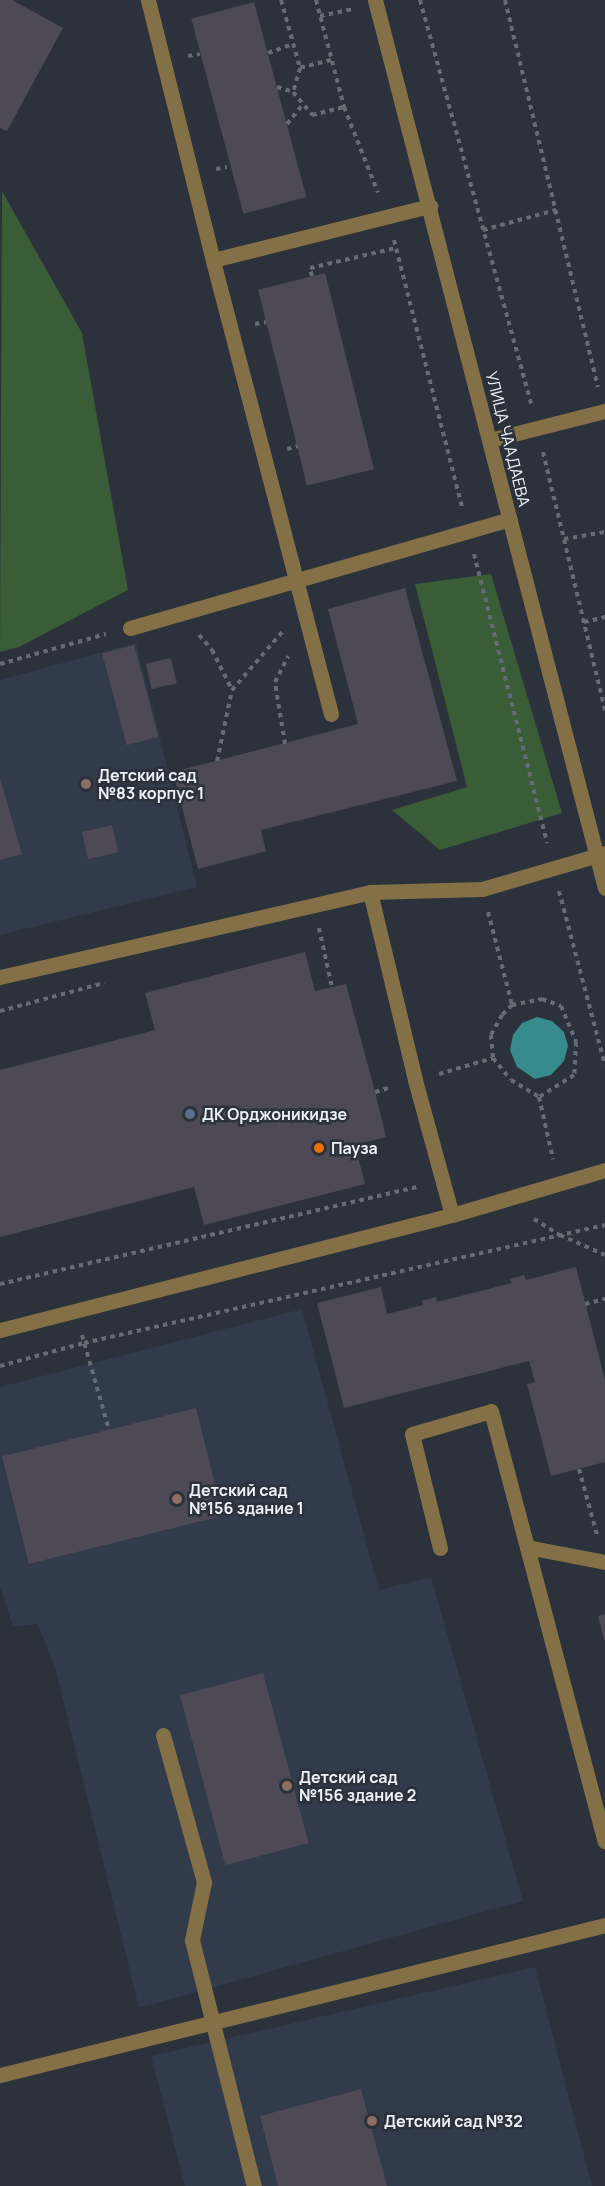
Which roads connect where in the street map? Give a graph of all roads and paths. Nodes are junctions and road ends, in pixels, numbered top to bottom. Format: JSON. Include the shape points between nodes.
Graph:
{"nodes":[{"id":1,"x":148,"y":0,"type":"edge"},
{"id":2,"x":281,"y":0,"type":"edge"},
{"id":3,"x":316,"y":0,"type":"edge"},
{"id":4,"x":375,"y":0,"type":"edge"},
{"id":5,"x":420,"y":0,"type":"edge"},
{"id":6,"x":505,"y":0,"type":"edge"},
{"id":7,"x":293,"y":44,"type":"junction"},
{"id":8,"x":268,"y":54,"type":"dead end"},
{"id":9,"x":331,"y":60,"type":"junction"},
{"id":10,"x":300,"y":68,"type":"junction"},
{"id":11,"x":278,"y":87,"type":"dead end"},
{"id":12,"x":293,"y":92,"type":"junction"},
{"id":13,"x":303,"y":104,"type":"junction"},
{"id":14,"x":344,"y":107,"type":"junction"},
{"id":15,"x":287,"y":124,"type":"dead end"},
{"id":16,"x":430,"y":206,"type":"junction"},
{"id":17,"x":556,"y":210,"type":"junction"},
{"id":18,"x":388,"y":218,"type":"junction"},
{"id":19,"x":483,"y":230,"type":"junction"},
{"id":20,"x":396,"y":248,"type":"junction"},
{"id":21,"x":213,"y":260,"type":"junction"},
{"id":22,"x":312,"y":276,"type":"dead end"},
{"id":23,"x":605,"y":412,"type":"edge"},
{"id":24,"x":537,"y":427,"type":"junction"},
{"id":25,"x":490,"y":440,"type":"junction"},
{"id":26,"x":510,"y":519,"type":"junction"},
{"id":27,"x":468,"y":531,"type":"junction"},
{"id":28,"x":605,"y":532,"type":"edge"},
{"id":29,"x":564,"y":540,"type":"junction"},
{"id":30,"x":295,"y":581,"type":"junction"},
{"id":31,"x":181,"y":614,"type":"junction"},
{"id":32,"x":304,"y":615,"type":"junction"},
{"id":33,"x":605,"y":617,"type":"edge"},
{"id":34,"x":584,"y":622,"type":"junction"},
{"id":35,"x":130,"y":628,"type":"joint"},
{"id":36,"x":0,"y":664,"type":"edge"},
{"id":37,"x":232,"y":690,"type":"junction"},
{"id":38,"x":605,"y":711,"type":"edge"},
{"id":39,"x":331,"y":714,"type":"dead end"},
{"id":40,"x":285,"y":744,"type":"dead end"},
{"id":41,"x":217,"y":761,"type":"dead end"},
{"id":42,"x":601,"y":855,"type":"edge"},
{"id":43,"x":553,"y":867,"type":"junction"},
{"id":44,"x":605,"y":888,"type":"edge"},
{"id":45,"x":482,"y":889,"type":"junction"},
{"id":46,"x":370,"y":892,"type":"junction"},
{"id":47,"x":318,"y":925,"type":"dead end"},
{"id":48,"x":0,"y":977,"type":"edge"},
{"id":49,"x":332,"y":987,"type":"dead end"},
{"id":50,"x":512,"y":1005,"type":"junction"},
{"id":51,"x":605,"y":1065,"type":"edge"},
{"id":52,"x":539,"y":1097,"type":"junction"},
{"id":53,"x":605,"y":1170,"type":"edge"},
{"id":54,"x":441,"y":1181,"type":"junction"},
{"id":55,"x":559,"y":1185,"type":"junction"},
{"id":56,"x":505,"y":1200,"type":"junction"},
{"id":57,"x":452,"y":1215,"type":"junction"},
{"id":58,"x":605,"y":1225,"type":"edge"},
{"id":59,"x":560,"y":1235,"type":"junction"},
{"id":60,"x":605,"y":1255,"type":"edge"},
{"id":61,"x":0,"y":1284,"type":"edge"},
{"id":62,"x":605,"y":1299,"type":"edge"},
{"id":63,"x":585,"y":1304,"type":"dead end"},
{"id":64,"x":76,"y":1311,"type":"junction"},
{"id":65,"x":0,"y":1330,"type":"edge"},
{"id":66,"x":84,"y":1343,"type":"junction"},
{"id":67,"x":0,"y":1366,"type":"edge"},
{"id":68,"x":109,"y":1430,"type":"dead end"},
{"id":69,"x":579,"y":1469,"type":"dead end"},
{"id":70,"x":527,"y":1547,"type":"junction"},
{"id":71,"x":440,"y":1548,"type":"dead end"},
{"id":72,"x":605,"y":1562,"type":"edge"},
{"id":73,"x":163,"y":1735,"type":"dead end"},
{"id":74,"x":605,"y":1841,"type":"edge"},
{"id":75,"x":605,"y":1924,"type":"edge"},
{"id":76,"x":211,"y":2023,"type":"junction"},
{"id":77,"x":0,"y":2075,"type":"edge"},
{"id":78,"x":254,"y":2186,"type":"edge"}],
"edges":[{"from":1,"to":21,"type":"street"},
{"from":2,"to":7,"type":"path"},
{"from":3,"to":9,"type":"path"},
{"from":4,"to":16,"type":"street","name":"УЛИЦА ЧААДАЕВА"},
{"from":5,"to":19,"type":"path"},
{"from":6,"to":17,"type":"path"},
{"from":7,"to":8,"type":"path"},
{"from":7,"to":10,"type":"path"},
{"from":9,"to":10,"type":"path"},
{"from":9,"to":14,"type":"path"},
{"from":10,"to":12,"type":"path"},
{"from":11,"to":12,"type":"path"},
{"from":12,"to":13,"type":"path"},
{"from":13,"to":14,"type":"path","via":[[312,115]]},
{"from":13,"to":15,"type":"path"},
{"from":14,"to":18,"type":"path"},
{"from":16,"to":18,"type":"street"},
{"from":16,"to":25,"type":"street","name":"УЛИЦА ЧААДАЕВА"},
{"from":17,"to":19,"type":"path"},
{"from":17,"to":23,"type":"path"},
{"from":18,"to":20,"type":"path"},
{"from":18,"to":21,"type":"street"},
{"from":19,"to":24,"type":"path"},
{"from":20,"to":22,"type":"path","via":[[310,268]]},
{"from":20,"to":27,"type":"path"},
{"from":21,"to":30,"type":"street"},
{"from":23,"to":24,"type":"street"},
{"from":24,"to":25,"type":"street"},
{"from":24,"to":29,"type":"path"},
{"from":25,"to":26,"type":"street","name":"УЛИЦА ЧААДАЕВА"},
{"from":26,"to":27,"type":"street"},
{"from":26,"to":42,"type":"street","name":"УЛИЦА ЧААДАЕВА"},
{"from":27,"to":30,"type":"street"},
{"from":27,"to":43,"type":"path"},
{"from":28,"to":29,"type":"path"},
{"from":29,"to":34,"type":"path"},
{"from":30,"to":31,"type":"street"},
{"from":30,"to":32,"type":"street"},
{"from":31,"to":35,"type":"street"},
{"from":31,"to":37,"type":"path","via":[[212,650]]},
{"from":32,"to":37,"type":"path"},
{"from":32,"to":39,"type":"street"},
{"from":32,"to":40,"type":"path","via":[[274,682]]},
{"from":33,"to":34,"type":"path"},
{"from":34,"to":38,"type":"path"},
{"from":35,"to":36,"type":"path"},
{"from":37,"to":41,"type":"path"},
{"from":42,"to":43,"type":"street"},
{"from":42,"to":44,"type":"street","name":"УЛИЦА ЧААДАЕВА"},
{"from":43,"to":45,"type":"street"},
{"from":43,"to":51,"type":"path"},
{"from":45,"to":46,"type":"street"},
{"from":45,"to":50,"type":"path"},
{"from":46,"to":48,"type":"street"},
{"from":46,"to":54,"type":"street"},
{"from":47,"to":49,"type":"path"},
{"from":50,"to":52,"type":"path","via":[[491,1035],[493,1058],[511,1080]]},
{"from":50,"to":52,"type":"path","via":[[542,999],[561,1006],[576,1042],[574,1075]]},
{"from":52,"to":55,"type":"path"},
{"from":53,"to":55,"type":"street"},
{"from":54,"to":57,"type":"street"},
{"from":54,"to":61,"type":"path"},
{"from":55,"to":56,"type":"street"},
{"from":56,"to":57,"type":"street"},
{"from":56,"to":59,"type":"path"},
{"from":57,"to":64,"type":"street"},
{"from":58,"to":59,"type":"path"},
{"from":59,"to":60,"type":"path"},
{"from":59,"to":66,"type":"path"},
{"from":62,"to":63,"type":"path"},
{"from":64,"to":65,"type":"street"},
{"from":64,"to":66,"type":"path"},
{"from":66,"to":67,"type":"path"},
{"from":66,"to":68,"type":"path"},
{"from":69,"to":72,"type":"path"},
{"from":70,"to":71,"type":"street","via":[[491,1411],[412,1434]]},
{"from":70,"to":72,"type":"street"},
{"from":70,"to":74,"type":"street"},
{"from":73,"to":76,"type":"street","via":[[204,1882],[192,1940]]},
{"from":75,"to":76,"type":"street"},
{"from":76,"to":77,"type":"street"},
{"from":76,"to":78,"type":"street"}]}
